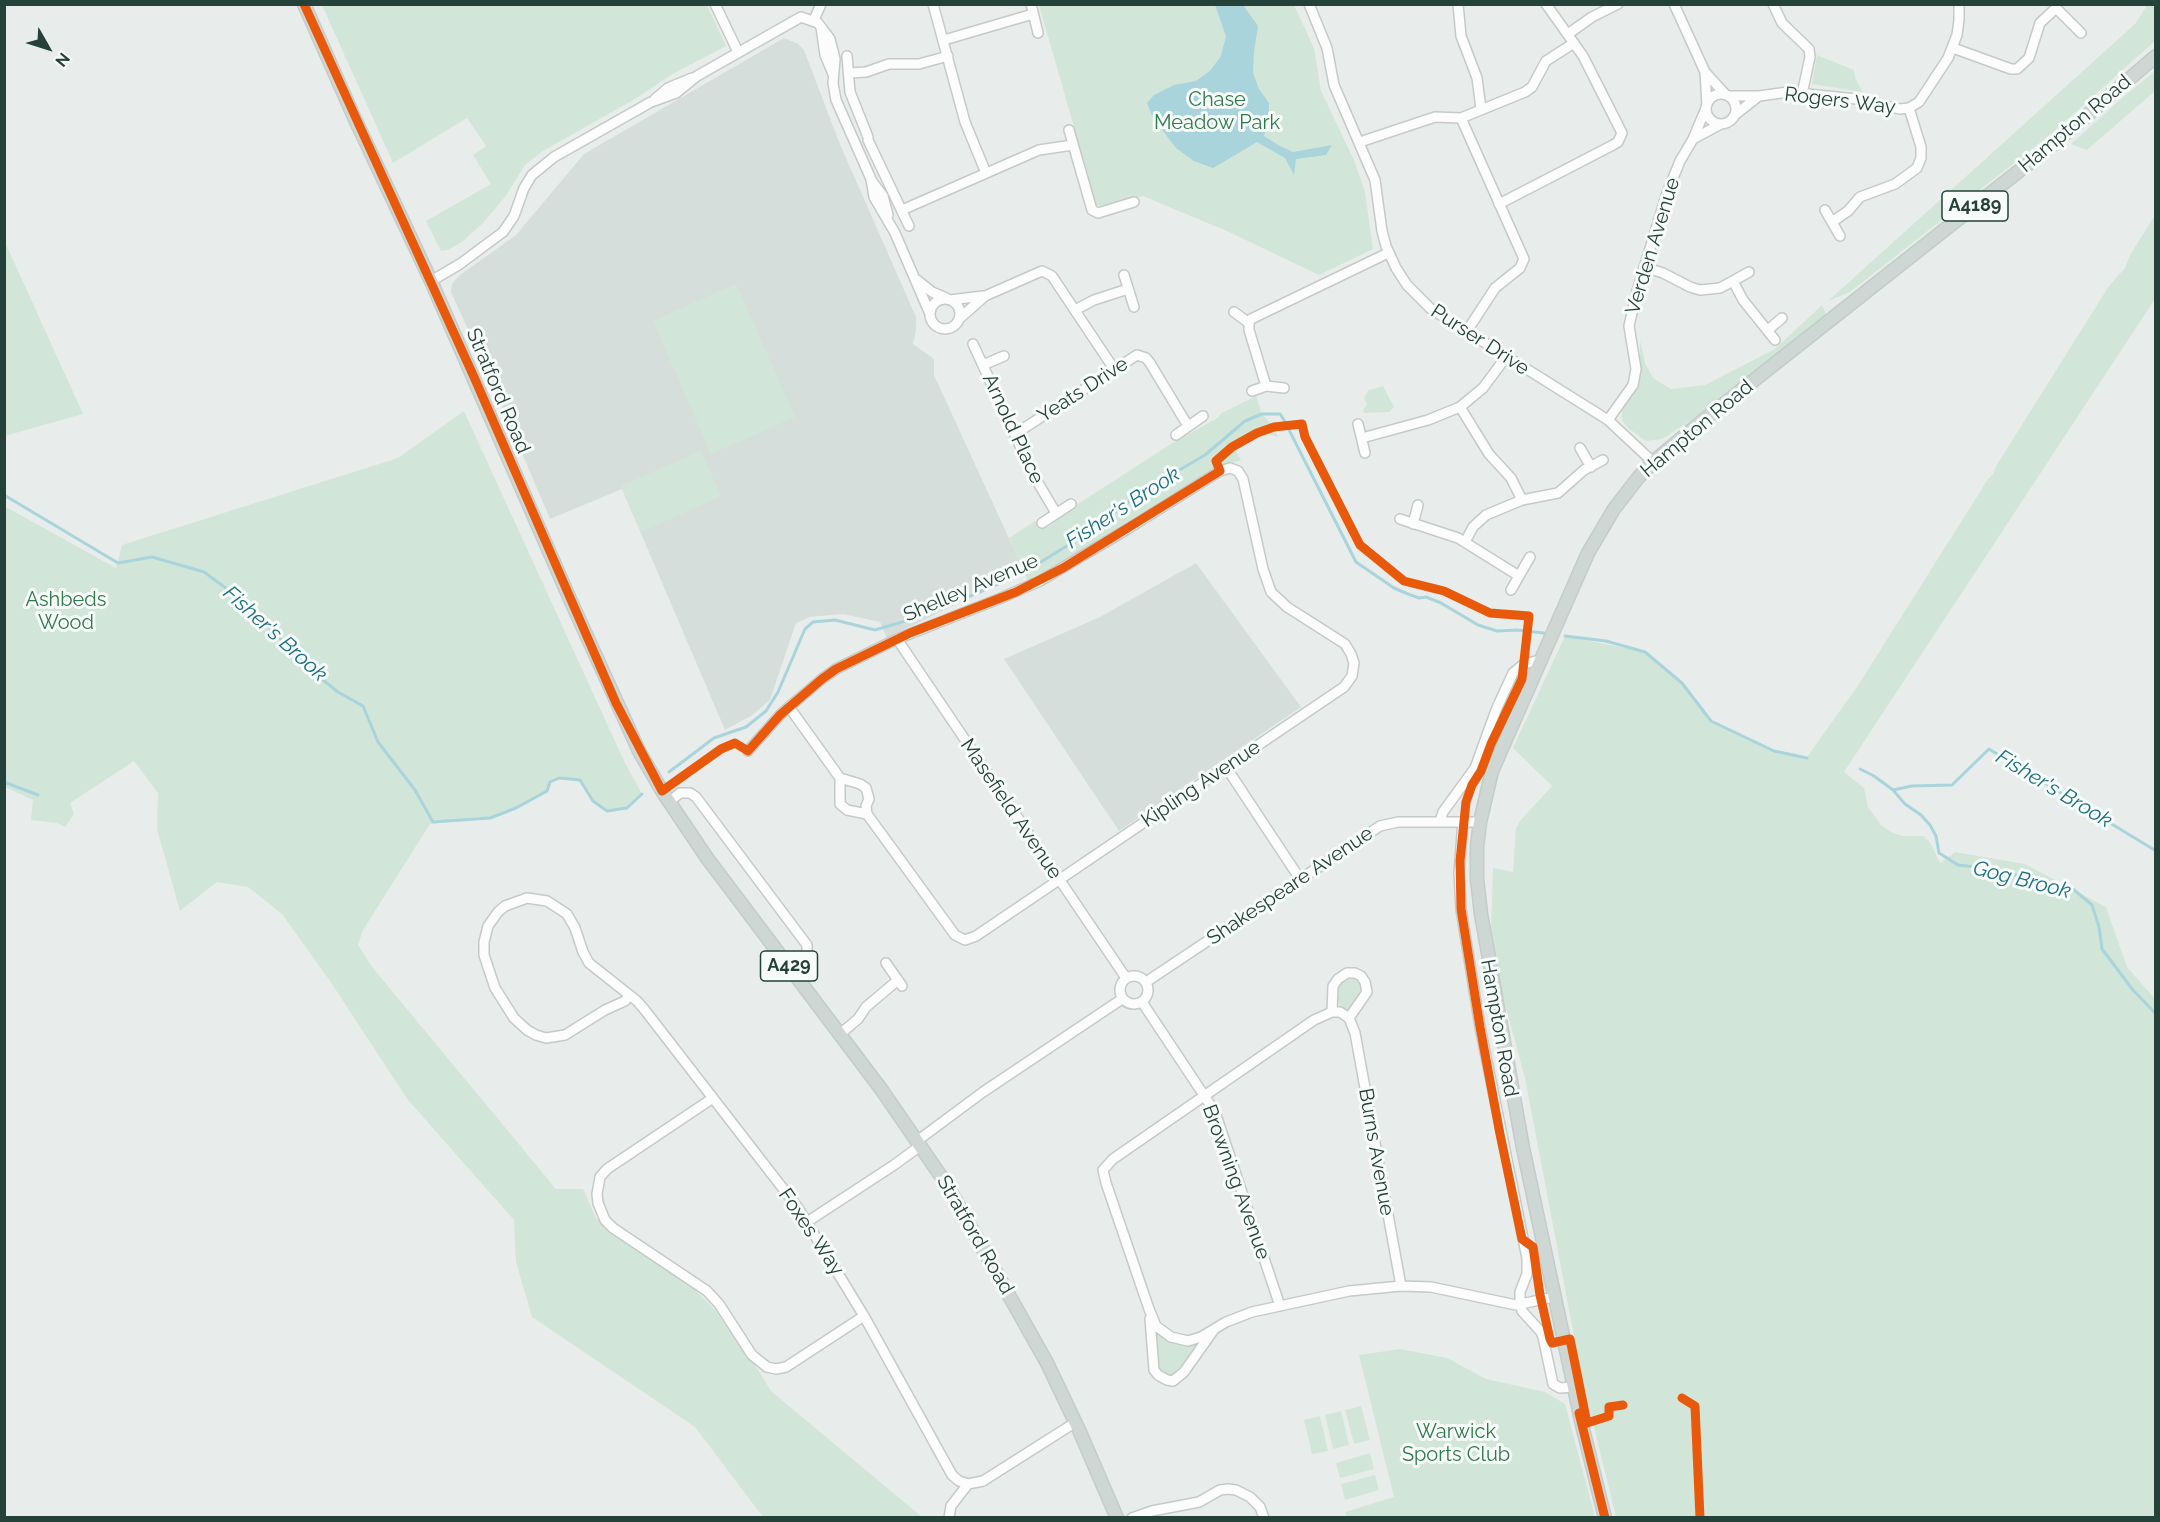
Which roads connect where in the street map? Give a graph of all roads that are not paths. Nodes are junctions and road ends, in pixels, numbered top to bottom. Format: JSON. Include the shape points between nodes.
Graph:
{"nodes":[{"id":1,"x":304,"y":4,"type":"edge"},
{"id":2,"x":715,"y":4,"type":"edge"},
{"id":3,"x":821,"y":4,"type":"edge"},
{"id":4,"x":933,"y":4,"type":"edge"},
{"id":5,"x":1309,"y":4,"type":"edge"},
{"id":6,"x":1458,"y":4,"type":"edge"},
{"id":7,"x":1546,"y":4,"type":"edge"},
{"id":8,"x":1618,"y":4,"type":"edge"},
{"id":9,"x":1674,"y":4,"type":"edge"},
{"id":10,"x":1773,"y":4,"type":"edge"},
{"id":11,"x":1959,"y":4,"type":"edge"},
{"id":12,"x":2054,"y":6,"type":"edge"},
{"id":13,"x":1032,"y":9,"type":"edge"},
{"id":14,"x":818,"y":23,"type":"junction"},
{"id":15,"x":1038,"y":33,"type":"dead end"},
{"id":16,"x":2081,"y":33,"type":"dead end"},
{"id":17,"x":1568,"y":34,"type":"junction"},
{"id":18,"x":944,"y":40,"type":"junction"},
{"id":19,"x":1574,"y":43,"type":"junction"},
{"id":20,"x":1953,"y":48,"type":"junction"},
{"id":21,"x":738,"y":52,"type":"junction"},
{"id":22,"x":847,"y":56,"type":"dead end"},
{"id":23,"x":948,"y":56,"type":"junction"},
{"id":24,"x":2156,"y":56,"type":"edge"},
{"id":25,"x":1705,"y":72,"type":"junction"},
{"id":26,"x":849,"y":73,"type":"junction"},
{"id":27,"x":1802,"y":94,"type":"junction"},
{"id":28,"x":1727,"y":95,"type":"junction"},
{"id":29,"x":1759,"y":96,"type":"junction"},
{"id":30,"x":1706,"y":106,"type":"junction"},
{"id":31,"x":1481,"y":108,"type":"junction"},
{"id":32,"x":1909,"y":108,"type":"junction"},
{"id":33,"x":1736,"y":114,"type":"junction"},
{"id":34,"x":1461,"y":118,"type":"junction"},
{"id":35,"x":1721,"y":124,"type":"junction"},
{"id":36,"x":1070,"y":130,"type":"dead end"},
{"id":37,"x":1693,"y":139,"type":"junction"},
{"id":38,"x":1360,"y":142,"type":"junction"},
{"id":39,"x":1073,"y":145,"type":"junction"},
{"id":40,"x":986,"y":173,"type":"junction"},
{"id":41,"x":1134,"y":202,"type":"dead end"},
{"id":42,"x":1500,"y":204,"type":"junction"},
{"id":43,"x":902,"y":210,"type":"junction"},
{"id":44,"x":1825,"y":210,"type":"dead end"},
{"id":45,"x":1832,"y":222,"type":"junction"},
{"id":46,"x":909,"y":226,"type":"dead end"},
{"id":47,"x":1839,"y":236,"type":"dead end"},
{"id":48,"x":1388,"y":253,"type":"junction"},
{"id":49,"x":1644,"y":267,"type":"junction"},
{"id":50,"x":1749,"y":272,"type":"dead end"},
{"id":51,"x":1124,"y":275,"type":"dead end"},
{"id":52,"x":914,"y":276,"type":"junction"},
{"id":53,"x":431,"y":281,"type":"junction"},
{"id":54,"x":1733,"y":281,"type":"junction"},
{"id":55,"x":1128,"y":290,"type":"junction"},
{"id":56,"x":985,"y":296,"type":"junction"},
{"id":57,"x":949,"y":299,"type":"junction"},
{"id":58,"x":1134,"y":307,"type":"dead end"},
{"id":59,"x":1075,"y":310,"type":"junction"},
{"id":60,"x":1234,"y":312,"type":"dead end"},
{"id":61,"x":930,"y":314,"type":"junction"},
{"id":62,"x":960,"y":318,"type":"junction"},
{"id":63,"x":1782,"y":318,"type":"dead end"},
{"id":64,"x":1249,"y":323,"type":"junction"},
{"id":65,"x":1768,"y":330,"type":"junction"},
{"id":66,"x":1467,"y":331,"type":"junction"},
{"id":67,"x":1775,"y":340,"type":"dead end"},
{"id":68,"x":973,"y":344,"type":"dead end"},
{"id":69,"x":1004,"y":356,"type":"dead end"},
{"id":70,"x":1506,"y":357,"type":"junction"},
{"id":71,"x":983,"y":365,"type":"junction"},
{"id":72,"x":1114,"y":369,"type":"junction"},
{"id":73,"x":1266,"y":386,"type":"junction"},
{"id":74,"x":1284,"y":388,"type":"dead end"},
{"id":75,"x":1252,"y":391,"type":"dead end"},
{"id":76,"x":1460,"y":407,"type":"junction"},
{"id":77,"x":1203,"y":416,"type":"dead end"},
{"id":78,"x":1608,"y":420,"type":"junction"},
{"id":79,"x":1358,"y":424,"type":"dead end"},
{"id":80,"x":1188,"y":426,"type":"junction"},
{"id":81,"x":1015,"y":434,"type":"junction"},
{"id":82,"x":1176,"y":435,"type":"dead end"},
{"id":83,"x":1362,"y":438,"type":"junction"},
{"id":84,"x":1580,"y":448,"type":"dead end"},
{"id":85,"x":1365,"y":453,"type":"dead end"},
{"id":86,"x":1603,"y":460,"type":"dead end"},
{"id":87,"x":1653,"y":462,"type":"junction"},
{"id":88,"x":1591,"y":467,"type":"junction"},
{"id":89,"x":1522,"y":500,"type":"junction"},
{"id":90,"x":1071,"y":504,"type":"dead end"},
{"id":91,"x":1418,"y":505,"type":"dead end"},
{"id":92,"x":1056,"y":513,"type":"junction"},
{"id":93,"x":1400,"y":519,"type":"dead end"},
{"id":94,"x":1042,"y":523,"type":"dead end"},
{"id":95,"x":1413,"y":524,"type":"junction"},
{"id":96,"x":1465,"y":542,"type":"junction"},
{"id":97,"x":1530,"y":557,"type":"dead end"},
{"id":98,"x":1519,"y":576,"type":"junction"},
{"id":99,"x":1511,"y":590,"type":"dead end"},
{"id":100,"x":897,"y":639,"type":"junction"},
{"id":101,"x":1540,"y":660,"type":"junction"},
{"id":102,"x":1344,"y":687,"type":"joint"},
{"id":103,"x":789,"y":707,"type":"junction"},
{"id":104,"x":748,"y":752,"type":"dead end"},
{"id":105,"x":1226,"y":767,"type":"junction"},
{"id":106,"x":840,"y":778,"type":"junction"},
{"id":107,"x":669,"y":802,"type":"junction"},
{"id":108,"x":867,"y":814,"type":"junction"},
{"id":109,"x":1440,"y":821,"type":"junction"},
{"id":110,"x":1463,"y":821,"type":"junction"},
{"id":111,"x":1480,"y":822,"type":"junction"},
{"id":112,"x":1300,"y":879,"type":"junction"},
{"id":113,"x":1059,"y":880,"type":"junction"},
{"id":114,"x":886,"y":963,"type":"dead end"},
{"id":115,"x":795,"y":974,"type":"junction"},
{"id":116,"x":1126,"y":978,"type":"junction"},
{"id":117,"x":1146,"y":982,"type":"junction"},
{"id":118,"x":629,"y":995,"type":"junction"},
{"id":119,"x":1122,"y":999,"type":"junction"},
{"id":120,"x":1142,"y":1002,"type":"junction"},
{"id":121,"x":1332,"y":1012,"type":"junction"},
{"id":122,"x":1349,"y":1018,"type":"junction"},
{"id":123,"x":840,"y":1034,"type":"junction"},
{"id":124,"x":1205,"y":1096,"type":"junction"},
{"id":125,"x":713,"y":1098,"type":"junction"},
{"id":126,"x":919,"y":1143,"type":"junction"},
{"id":127,"x":807,"y":1222,"type":"junction"},
{"id":128,"x":1401,"y":1286,"type":"junction"},
{"id":129,"x":1554,"y":1297,"type":"junction"},
{"id":130,"x":1520,"y":1304,"type":"junction"},
{"id":131,"x":1280,"y":1306,"type":"junction"},
{"id":132,"x":1149,"y":1309,"type":"junction"},
{"id":133,"x":864,"y":1316,"type":"junction"},
{"id":134,"x":1214,"y":1329,"type":"junction"},
{"id":135,"x":1574,"y":1387,"type":"junction"},
{"id":136,"x":1076,"y":1422,"type":"junction"},
{"id":137,"x":968,"y":1484,"type":"junction"},
{"id":138,"x":949,"y":1518,"type":"edge"},
{"id":139,"x":1117,"y":1518,"type":"edge"},
{"id":140,"x":1132,"y":1518,"type":"edge"},
{"id":141,"x":1264,"y":1518,"type":"edge"},
{"id":142,"x":1605,"y":1518,"type":"edge"}],
"edges":[{"from":1,"to":53,"type":"main road","name":"Stratford Road","number":"A429"},
{"from":2,"to":21,"type":"street"},
{"from":3,"to":14,"type":"street"},
{"from":4,"to":18,"type":"street"},
{"from":5,"to":38,"type":"street","name":"Purser Drive","via":[[1327,48],[1334,85]]},
{"from":6,"to":31,"type":"street","via":[[1461,36],[1477,78]]},
{"from":7,"to":17,"type":"street"},
{"from":8,"to":17,"type":"street","via":[[1592,16]]},
{"from":9,"to":25,"type":"street"},
{"from":10,"to":27,"type":"street","via":[[1782,23],[1809,49]]},
{"from":11,"to":20,"type":"street","name":"Rogers Way"},
{"from":12,"to":16,"type":"street"},
{"from":12,"to":20,"type":"street","via":[[2040,23],[2029,58],[2017,69]]},
{"from":13,"to":15,"type":"street"},
{"from":13,"to":18,"type":"street"},
{"from":14,"to":21,"type":"street","via":[[795,19]]},
{"from":14,"to":52,"type":"street","via":[[834,51],[836,100],[871,179],[883,196],[888,220]]},
{"from":17,"to":19,"type":"street"},
{"from":18,"to":23,"type":"street"},
{"from":19,"to":31,"type":"street","via":[[1546,61],[1528,90]]},
{"from":19,"to":42,"type":"street","via":[[1621,127],[1621,138]]},
{"from":20,"to":32,"type":"street","name":"Rogers Way","via":[[1933,83],[1919,102]]},
{"from":21,"to":53,"type":"street","via":[[676,93],[651,102],[540,167],[524,188],[514,216],[503,232]]},
{"from":22,"to":26,"type":"street"},
{"from":23,"to":26,"type":"street"},
{"from":23,"to":40,"type":"street","via":[[965,122]]},
{"from":24,"to":87,"type":"main road","name":"Hampton Road","number":"A4189","via":[[2056,141]]},
{"from":25,"to":28,"type":"street"},
{"from":25,"to":30,"type":"street"},
{"from":26,"to":43,"type":"street","via":[[850,92]]},
{"from":27,"to":29,"type":"street","name":"Rogers Way","via":[[1779,92]]},
{"from":27,"to":32,"type":"street","name":"Rogers Way"},
{"from":28,"to":29,"type":"street","name":"Rogers Way"},
{"from":28,"to":30,"type":"street","via":[[1712,97]]},
{"from":28,"to":33,"type":"street","via":[[1735,102]]},
{"from":29,"to":33,"type":"street","name":"Rogers Way"},
{"from":30,"to":35,"type":"street","via":[[1709,119]]},
{"from":30,"to":37,"type":"street","name":"Verden Avenue"},
{"from":31,"to":34,"type":"street"},
{"from":32,"to":45,"type":"street","via":[[1920,147],[1917,168],[1895,184],[1860,197]]},
{"from":33,"to":35,"type":"street","via":[[1730,122]]},
{"from":34,"to":38,"type":"street","via":[[1435,117]]},
{"from":34,"to":42,"type":"street"},
{"from":35,"to":37,"type":"street"},
{"from":36,"to":39,"type":"street"},
{"from":37,"to":49,"type":"street","name":"Verden Avenue","via":[[1667,193]]},
{"from":38,"to":48,"type":"street","name":"Purser Drive","via":[[1376,180]]},
{"from":39,"to":40,"type":"street","via":[[1040,150]]},
{"from":39,"to":41,"type":"street","via":[[1092,210],[1098,213]]},
{"from":40,"to":43,"type":"street"},
{"from":42,"to":66,"type":"street","via":[[1524,261],[1495,288]]},
{"from":43,"to":46,"type":"street"},
{"from":44,"to":45,"type":"street"},
{"from":45,"to":47,"type":"street"},
{"from":48,"to":64,"type":"street","via":[[1254,316]]},
{"from":48,"to":66,"type":"street","name":"Purser Drive","via":[[1424,304]]},
{"from":49,"to":54,"type":"street","via":[[1700,290],[1720,288]]},
{"from":49,"to":78,"type":"street","name":"Verden Avenue","via":[[1629,326],[1636,369],[1633,385]]},
{"from":50,"to":54,"type":"street"},
{"from":51,"to":55,"type":"street"},
{"from":52,"to":57,"type":"street","via":[[928,290]]},
{"from":52,"to":61,"type":"street"},
{"from":53,"to":107,"type":"main road","name":"Stratford Road","number":"A429","via":[[616,703]]},
{"from":54,"to":65,"type":"street"},
{"from":55,"to":58,"type":"street"},
{"from":55,"to":59,"type":"street"},
{"from":56,"to":57,"type":"street"},
{"from":56,"to":59,"type":"street","via":[[1042,271],[1052,276]]},
{"from":56,"to":62,"type":"street"},
{"from":57,"to":61,"type":"street","via":[[934,303]]},
{"from":57,"to":62,"type":"street","via":[[959,308]]},
{"from":59,"to":72,"type":"street"},
{"from":60,"to":64,"type":"street"},
{"from":61,"to":62,"type":"street","via":[[941,329],[953,327]]},
{"from":63,"to":65,"type":"street"},
{"from":64,"to":73,"type":"street"},
{"from":65,"to":67,"type":"street"},
{"from":66,"to":70,"type":"street","name":"Purser Drive"},
{"from":68,"to":71,"type":"street","name":"Arnold Place"},
{"from":69,"to":71,"type":"street"},
{"from":70,"to":76,"type":"street","via":[[1483,388]]},
{"from":70,"to":78,"type":"street","name":"Purser Drive"},
{"from":71,"to":81,"type":"street","name":"Arnold Place"},
{"from":72,"to":80,"type":"street","name":"Yeats Drive","via":[[1135,356],[1146,358]]},
{"from":72,"to":81,"type":"street","name":"Yeats Drive"},
{"from":73,"to":74,"type":"street"},
{"from":73,"to":75,"type":"street"},
{"from":76,"to":83,"type":"street"},
{"from":76,"to":89,"type":"street","via":[[1489,454],[1511,478]]},
{"from":77,"to":80,"type":"street"},
{"from":78,"to":87,"type":"street","name":"Purser Drive"},
{"from":79,"to":83,"type":"street"},
{"from":80,"to":82,"type":"street"},
{"from":81,"to":92,"type":"street","name":"Arnold Place"},
{"from":83,"to":85,"type":"street"},
{"from":84,"to":88,"type":"street"},
{"from":86,"to":88,"type":"street"},
{"from":87,"to":101,"type":"main road","name":"Hampton Road","number":"A4189","via":[[1600,531]]},
{"from":88,"to":89,"type":"street","via":[[1558,493]]},
{"from":89,"to":96,"type":"street","via":[[1486,515]]},
{"from":90,"to":92,"type":"street"},
{"from":91,"to":95,"type":"street"},
{"from":92,"to":94,"type":"street"},
{"from":93,"to":95,"type":"street"},
{"from":95,"to":96,"type":"street"},
{"from":96,"to":98,"type":"street"},
{"from":97,"to":98,"type":"street"},
{"from":98,"to":99,"type":"street"},
{"from":100,"to":102,"type":"street","name":"Shelley Avenue","via":[[1040,581],[1220,471],[1234,469],[1243,478],[1271,591],[1287,608],[1349,648],[1353,669]]},
{"from":100,"to":103,"type":"street","name":"Shelley Avenue","via":[[828,674]]},
{"from":100,"to":113,"type":"street","name":"Masefield Avenue"},
{"from":101,"to":109,"type":"street","via":[[1524,664],[1513,673],[1475,768]]},
{"from":101,"to":111,"type":"main road","name":"Hampton Road","number":"A4189","via":[[1492,771]]},
{"from":102,"to":105,"type":"street","name":"Kipling Avenue"},
{"from":103,"to":104,"type":"street","name":"Shelley Avenue"},
{"from":103,"to":106,"type":"street"},
{"from":105,"to":112,"type":"street"},
{"from":105,"to":113,"type":"street","name":"Kipling Avenue"},
{"from":106,"to":108,"type":"street","via":[[866,788]]},
{"from":106,"to":108,"type":"street","via":[[840,804],[846,810]]},
{"from":107,"to":115,"type":"main road","name":"Stratford Road","number":"A429"},
{"from":107,"to":115,"type":"street","via":[[680,793],[696,797],[807,945],[807,955]]},
{"from":108,"to":113,"type":"street","name":"Kipling Avenue","via":[[960,939],[976,936]]},
{"from":109,"to":110,"type":"street","name":"Shakespeare Avenue"},
{"from":109,"to":112,"type":"street","name":"Shakespeare Avenue","via":[[1380,826]]},
{"from":110,"to":111,"type":"street","name":"Shakespeare Avenue"},
{"from":110,"to":130,"type":"street","name":"Hampton Road","via":[[1461,909],[1482,1038],[1527,1258]]},
{"from":111,"to":129,"type":"main road","name":"Hampton Road","number":"A4189","via":[[1477,863],[1481,914]]},
{"from":112,"to":117,"type":"street","name":"Shakespeare Avenue"},
{"from":113,"to":116,"type":"street","name":"Masefield Avenue"},
{"from":114,"to":123,"type":"street","via":[[900,983],[866,1007]]},
{"from":115,"to":123,"type":"main road","name":"Stratford Road","number":"A429"},
{"from":116,"to":117,"type":"street","via":[[1136,976]]},
{"from":116,"to":119,"type":"street","via":[[1120,986]]},
{"from":117,"to":120,"type":"street","via":[[1148,994]]},
{"from":118,"to":118,"type":"street","name":"Foxes Way","via":[[565,1035],[536,1035],[514,1018],[495,988],[484,955],[488,926],[505,906],[519,900],[541,899],[555,905],[571,920],[590,963]]},
{"from":118,"to":125,"type":"street","name":"Foxes Way"},
{"from":119,"to":120,"type":"street","via":[[1133,1005]]},
{"from":119,"to":126,"type":"street","via":[[983,1092]]},
{"from":120,"to":124,"type":"street","name":"Browning Avenue"},
{"from":121,"to":122,"type":"street"},
{"from":121,"to":122,"type":"street","via":[[1335,982],[1355,973],[1365,982],[1367,992]]},
{"from":121,"to":124,"type":"street","via":[[1314,1020]]},
{"from":122,"to":128,"type":"street","name":"Burns Avenue"},
{"from":123,"to":126,"type":"main road","name":"Stratford Road","number":"A429"},
{"from":124,"to":131,"type":"street","name":"Browning Avenue","via":[[1215,1112]]},
{"from":124,"to":132,"type":"street","via":[[1113,1159],[1103,1170]]},
{"from":125,"to":127,"type":"street","name":"Foxes Way"},
{"from":125,"to":133,"type":"street","via":[[607,1169],[600,1177],[597,1194],[605,1220],[707,1291],[752,1355],[767,1367],[786,1367]]},
{"from":126,"to":127,"type":"street"},
{"from":126,"to":136,"type":"main road","name":"Stratford Road","number":"A429","via":[[997,1272]]},
{"from":127,"to":133,"type":"street","name":"Foxes Way"},
{"from":128,"to":130,"type":"street","via":[[1431,1287]]},
{"from":128,"to":131,"type":"street","via":[[1349,1291]]},
{"from":129,"to":130,"type":"street"},
{"from":129,"to":135,"type":"main road","name":"Hampton Road","number":"A4189"},
{"from":130,"to":135,"type":"street","via":[[1543,1337],[1554,1384],[1560,1388]]},
{"from":131,"to":134,"type":"street"},
{"from":132,"to":134,"type":"street","via":[[1156,1326],[1171,1337],[1188,1341]]},
{"from":132,"to":134,"type":"street","via":[[1154,1370],[1163,1379],[1173,1381],[1184,1372]]},
{"from":133,"to":137,"type":"street","name":"Foxes Way","via":[[952,1475]]},
{"from":135,"to":142,"type":"main road","name":"Hampton Road","number":"A4189"},
{"from":136,"to":137,"type":"street","via":[[983,1481]]},
{"from":136,"to":139,"type":"main road","name":"Stratford Road","number":"A429"},
{"from":137,"to":138,"type":"street","via":[[951,1506]]},
{"from":140,"to":141,"type":"street","via":[[1199,1502],[1228,1489],[1250,1497]]}]}
